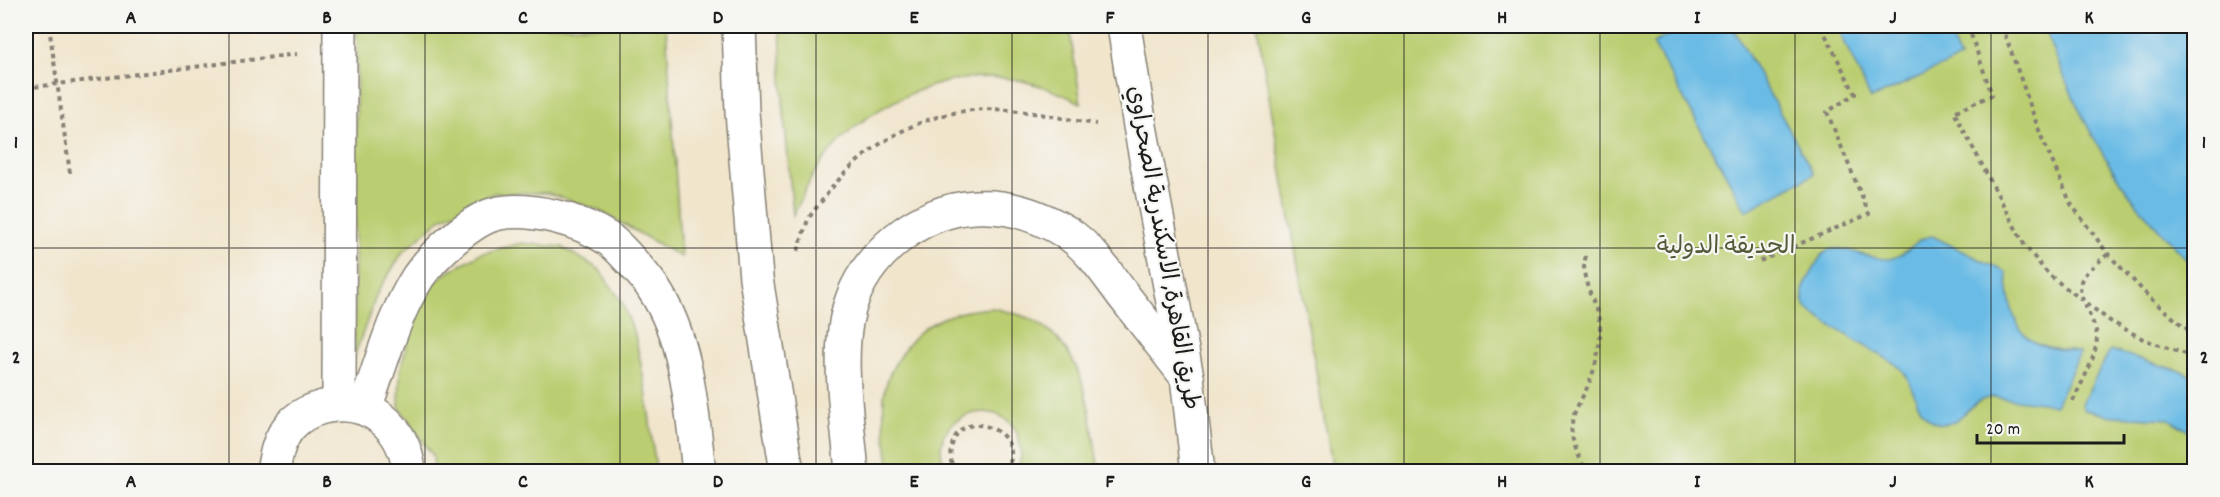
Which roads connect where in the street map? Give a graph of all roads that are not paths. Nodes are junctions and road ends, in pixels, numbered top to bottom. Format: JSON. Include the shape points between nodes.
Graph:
{"nodes":[{"id":1,"x":739,"y":26,"type":"edge"},
{"id":2,"x":1125,"y":26,"type":"edge"},
{"id":3,"x":340,"y":37,"type":"edge"},
{"id":4,"x":1187,"y":378,"type":"junction"},
{"id":5,"x":352,"y":405,"type":"junction"},
{"id":6,"x":273,"y":471,"type":"edge"},
{"id":7,"x":409,"y":471,"type":"edge"},
{"id":8,"x":699,"y":471,"type":"edge"},
{"id":9,"x":787,"y":471,"type":"edge"},
{"id":10,"x":852,"y":471,"type":"edge"},
{"id":11,"x":1198,"y":471,"type":"edge"}],
"edges":[{"from":1,"to":9,"type":"main road","via":[[756,278]]},
{"from":2,"to":4,"type":"main road","name":"طريق القاهرة, الاسكندرية الصحراوي"},
{"from":3,"to":5,"type":"main road"},
{"from":4,"to":10,"type":"main road","via":[[1098,261],[1071,236],[1041,218],[1008,208],[974,207],[941,213],[910,229],[883,250],[862,278],[849,309],[844,344]]},
{"from":4,"to":11,"type":"main road","name":"طريق القاهرة, الاسكندرية الصحراوي"},
{"from":5,"to":6,"type":"main road","via":[[313,409],[291,424],[277,447]]},
{"from":5,"to":7,"type":"main road","via":[[388,422],[404,444]]},
{"from":5,"to":8,"type":"main road","via":[[419,277],[457,235],[497,214],[528,212],[566,219],[609,238],[653,288],[675,331],[690,397]]}]}
